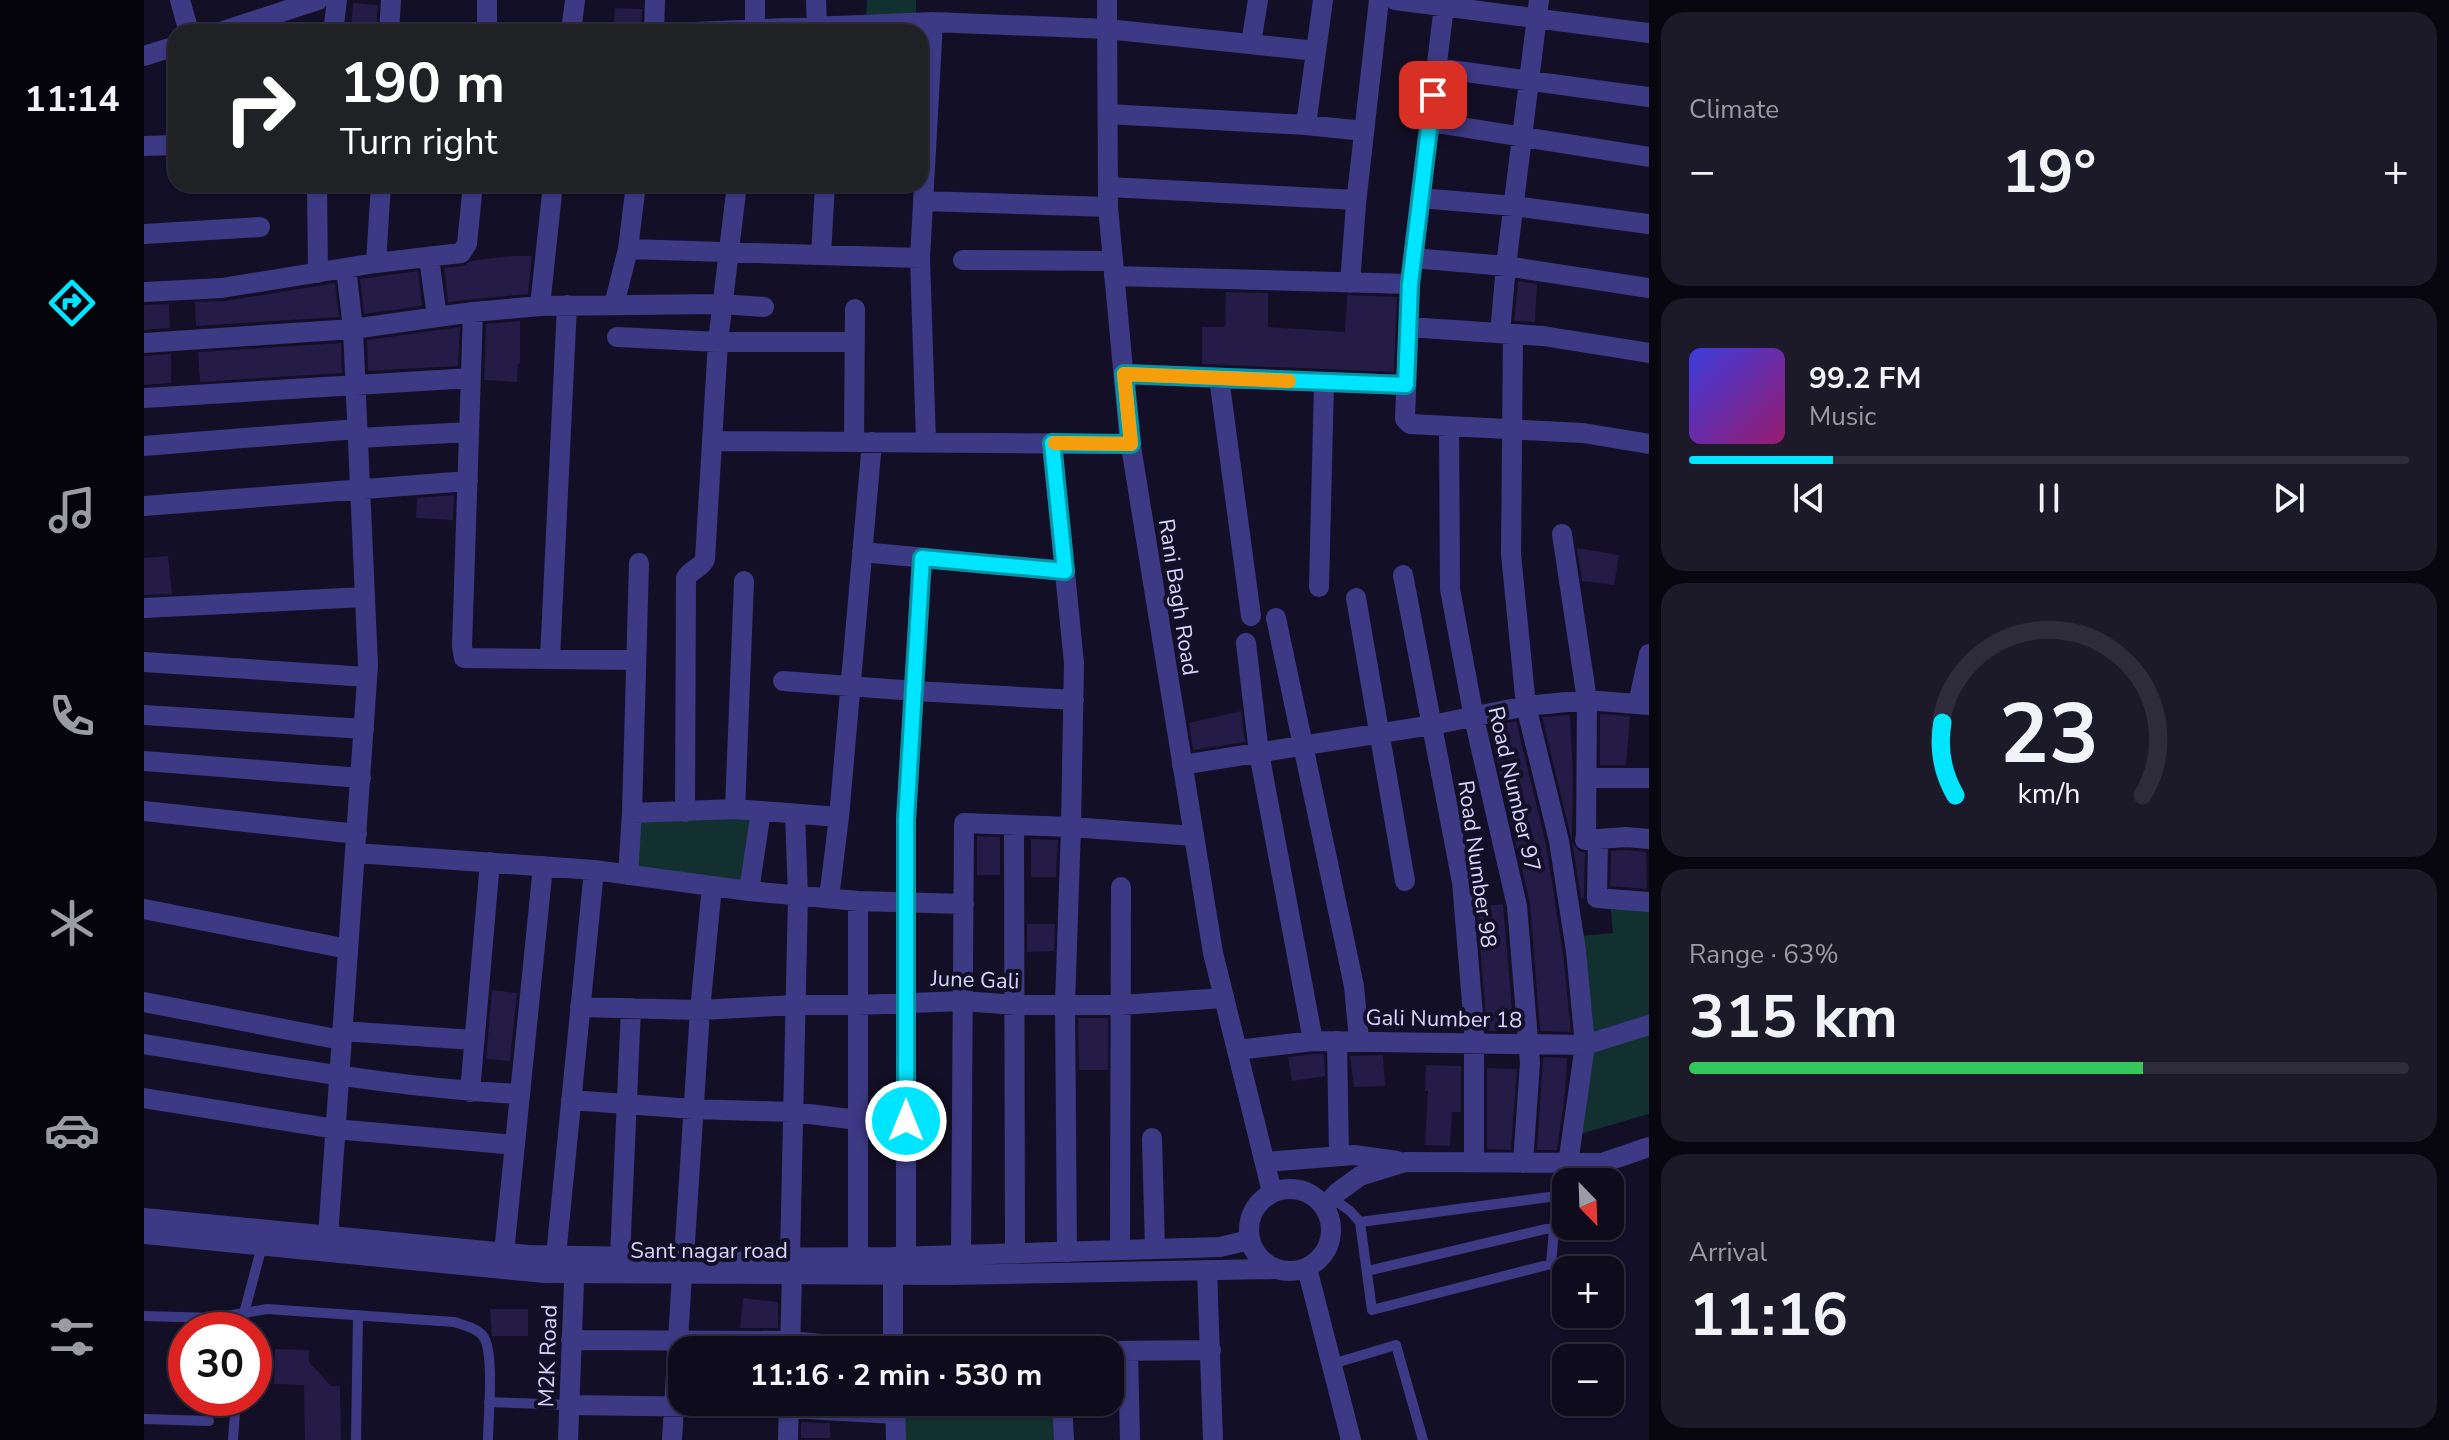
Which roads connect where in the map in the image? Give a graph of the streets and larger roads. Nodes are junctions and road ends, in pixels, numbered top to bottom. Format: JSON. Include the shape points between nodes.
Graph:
{"nodes":[{"id":1,"x":180,"y":0,"type":"edge"},
{"id":2,"x":318,"y":0,"type":"edge"},
{"id":3,"x":337,"y":0,"type":"edge"},
{"id":4,"x":391,"y":0,"type":"edge"},
{"id":5,"x":487,"y":0,"type":"edge"},
{"id":6,"x":575,"y":0,"type":"edge"},
{"id":7,"x":655,"y":0,"type":"edge"},
{"id":8,"x":755,"y":0,"type":"edge"},
{"id":9,"x":816,"y":0,"type":"edge"},
{"id":10,"x":1107,"y":0,"type":"edge"},
{"id":11,"x":1258,"y":0,"type":"edge"},
{"id":12,"x":1323,"y":0,"type":"edge"},
{"id":13,"x":1379,"y":0,"type":"edge"},
{"id":14,"x":1395,"y":0,"type":"edge"},
{"id":15,"x":1444,"y":6,"type":"junction"},
{"id":16,"x":1538,"y":10,"type":"edge"},
{"id":17,"x":933,"y":22,"type":"junction"},
{"id":18,"x":187,"y":24,"type":"edge"},
{"id":19,"x":244,"y":24,"type":"edge"},
{"id":20,"x":334,"y":24,"type":"edge"},
{"id":21,"x":390,"y":24,"type":"edge"},
{"id":22,"x":487,"y":24,"type":"edge"},
{"id":23,"x":572,"y":24,"type":"edge"},
{"id":24,"x":654,"y":24,"type":"edge"},
{"id":25,"x":755,"y":24,"type":"edge"},
{"id":26,"x":826,"y":24,"type":"edge"},
{"id":27,"x":898,"y":24,"type":"edge"},
{"id":28,"x":1107,"y":29,"type":"junction"},
{"id":29,"x":1649,"y":33,"type":"edge"},
{"id":30,"x":1251,"y":44,"type":"junction"},
{"id":31,"x":168,"y":48,"type":"edge"},
{"id":32,"x":1316,"y":51,"type":"junction"},
{"id":33,"x":144,"y":56,"type":"edge"},
{"id":34,"x":1436,"y":68,"type":"junction"},
{"id":35,"x":1530,"y":80,"type":"junction"},
{"id":36,"x":1649,"y":97,"type":"edge"},
{"id":37,"x":928,"y":112,"type":"edge"},
{"id":38,"x":1108,"y":114,"type":"junction"},
{"id":39,"x":1430,"y":122,"type":"junction"},
{"id":40,"x":1306,"y":125,"type":"junction"},
{"id":41,"x":1364,"y":131,"type":"junction"},
{"id":42,"x":1523,"y":138,"type":"junction"},
{"id":43,"x":168,"y":145,"type":"edge"},
{"id":44,"x":144,"y":146,"type":"edge"},
{"id":45,"x":1649,"y":157,"type":"edge"},
{"id":46,"x":317,"y":192,"type":"edge"},
{"id":47,"x":380,"y":192,"type":"edge"},
{"id":48,"x":472,"y":192,"type":"edge"},
{"id":49,"x":552,"y":192,"type":"edge"},
{"id":50,"x":635,"y":192,"type":"edge"},
{"id":51,"x":736,"y":192,"type":"edge"},
{"id":52,"x":825,"y":192,"type":"edge"},
{"id":53,"x":924,"y":192,"type":"edge"},
{"id":54,"x":1108,"y":197,"type":"junction"},
{"id":55,"x":1420,"y":198,"type":"junction"},
{"id":56,"x":1356,"y":200,"type":"junction"},
{"id":57,"x":923,"y":201,"type":"junction"},
{"id":58,"x":1514,"y":206,"type":"junction"},
{"id":59,"x":1649,"y":224,"type":"edge"},
{"id":60,"x":260,"y":227,"type":"dead end"},
{"id":61,"x":144,"y":234,"type":"edge"},
{"id":62,"x":628,"y":249,"type":"junction"},
{"id":63,"x":729,"y":251,"type":"junction"},
{"id":64,"x":821,"y":255,"type":"junction"},
{"id":65,"x":429,"y":258,"type":"junction"},
{"id":66,"x":920,"y":258,"type":"junction"},
{"id":67,"x":1413,"y":258,"type":"junction"},
{"id":68,"x":963,"y":260,"type":"dead end"},
{"id":69,"x":376,"y":263,"type":"junction"},
{"id":70,"x":1506,"y":266,"type":"junction"},
{"id":71,"x":346,"y":268,"type":"junction"},
{"id":72,"x":1114,"y":269,"type":"junction"},
{"id":73,"x":318,"y":273,"type":"junction"},
{"id":74,"x":1350,"y":283,"type":"junction"},
{"id":75,"x":1410,"y":284,"type":"junction"},
{"id":76,"x":1649,"y":288,"type":"edge"},
{"id":77,"x":144,"y":292,"type":"edge"},
{"id":78,"x":722,"y":304,"type":"junction"},
{"id":79,"x":567,"y":305,"type":"junction"},
{"id":80,"x":614,"y":305,"type":"junction"},
{"id":81,"x":540,"y":306,"type":"junction"},
{"id":82,"x":764,"y":307,"type":"dead end"},
{"id":83,"x":855,"y":309,"type":"dead end"},
{"id":84,"x":473,"y":312,"type":"junction"},
{"id":85,"x":437,"y":317,"type":"junction"},
{"id":86,"x":1408,"y":327,"type":"junction"},
{"id":87,"x":353,"y":329,"type":"junction"},
{"id":88,"x":1506,"y":333,"type":"junction"},
{"id":89,"x":617,"y":337,"type":"dead end"},
{"id":90,"x":718,"y":342,"type":"junction"},
{"id":91,"x":855,"y":342,"type":"junction"},
{"id":92,"x":144,"y":343,"type":"edge"},
{"id":93,"x":1649,"y":353,"type":"edge"},
{"id":94,"x":1124,"y":374,"type":"junction"},
{"id":95,"x":471,"y":378,"type":"junction"},
{"id":96,"x":1219,"y":378,"type":"junction"},
{"id":97,"x":1324,"y":383,"type":"junction"},
{"id":98,"x":355,"y":385,"type":"junction"},
{"id":99,"x":1406,"y":385,"type":"junction"},
{"id":100,"x":144,"y":398,"type":"edge"},
{"id":101,"x":1449,"y":426,"type":"junction"},
{"id":102,"x":1512,"y":428,"type":"junction"},
{"id":103,"x":469,"y":432,"type":"junction"},
{"id":104,"x":358,"y":433,"type":"junction"},
{"id":105,"x":712,"y":441,"type":"junction"},
{"id":106,"x":863,"y":442,"type":"junction"},
{"id":107,"x":926,"y":442,"type":"junction"},
{"id":108,"x":1052,"y":443,"type":"junction"},
{"id":109,"x":1131,"y":444,"type":"junction"},
{"id":110,"x":1649,"y":444,"type":"edge"},
{"id":111,"x":144,"y":446,"type":"edge"},
{"id":112,"x":468,"y":481,"type":"junction"},
{"id":113,"x":360,"y":489,"type":"junction"},
{"id":114,"x":144,"y":506,"type":"edge"},
{"id":115,"x":1562,"y":534,"type":"dead end"},
{"id":116,"x":862,"y":552,"type":"junction"},
{"id":117,"x":922,"y":558,"type":"junction"},
{"id":118,"x":639,"y":563,"type":"dead end"},
{"id":119,"x":1065,"y":571,"type":"junction"},
{"id":120,"x":1403,"y":575,"type":"dead end"},
{"id":121,"x":744,"y":581,"type":"dead end"},
{"id":122,"x":1319,"y":587,"type":"dead end"},
{"id":123,"x":365,"y":597,"type":"junction"},
{"id":124,"x":1356,"y":598,"type":"dead end"},
{"id":125,"x":144,"y":608,"type":"edge"},
{"id":126,"x":1251,"y":616,"type":"dead end"},
{"id":127,"x":1276,"y":618,"type":"dead end"},
{"id":128,"x":1246,"y":643,"type":"dead end"},
{"id":129,"x":1649,"y":654,"type":"edge"},
{"id":130,"x":550,"y":658,"type":"junction"},
{"id":131,"x":635,"y":660,"type":"junction"},
{"id":132,"x":144,"y":662,"type":"edge"},
{"id":133,"x":367,"y":677,"type":"junction"},
{"id":134,"x":783,"y":681,"type":"dead end"},
{"id":135,"x":850,"y":687,"type":"junction"},
{"id":136,"x":915,"y":691,"type":"junction"},
{"id":137,"x":1074,"y":700,"type":"junction"},
{"id":138,"x":1587,"y":700,"type":"junction"},
{"id":139,"x":1644,"y":704,"type":"edge"},
{"id":140,"x":1526,"y":706,"type":"junction"},
{"id":141,"x":144,"y":715,"type":"edge"},
{"id":142,"x":1474,"y":718,"type":"junction"},
{"id":143,"x":1432,"y":725,"type":"junction"},
{"id":144,"x":364,"y":729,"type":"junction"},
{"id":145,"x":1380,"y":734,"type":"junction"},
{"id":146,"x":1302,"y":745,"type":"junction"},
{"id":147,"x":1259,"y":753,"type":"junction"},
{"id":148,"x":144,"y":761,"type":"edge"},
{"id":149,"x":1182,"y":765,"type":"junction"},
{"id":150,"x":361,"y":778,"type":"junction"},
{"id":151,"x":1587,"y":778,"type":"junction"},
{"id":152,"x":1649,"y":778,"type":"edge"},
{"id":153,"x":735,"y":809,"type":"junction"},
{"id":154,"x":144,"y":811,"type":"edge"},
{"id":155,"x":761,"y":811,"type":"junction"},
{"id":156,"x":685,"y":812,"type":"junction"},
{"id":157,"x":632,"y":813,"type":"junction"},
{"id":158,"x":795,"y":814,"type":"junction"},
{"id":159,"x":839,"y":817,"type":"junction"},
{"id":160,"x":1014,"y":826,"type":"junction"},
{"id":161,"x":1071,"y":827,"type":"junction"},
{"id":162,"x":1194,"y":836,"type":"junction"},
{"id":163,"x":1649,"y":839,"type":"edge"},
{"id":164,"x":1592,"y":840,"type":"junction"},
{"id":165,"x":1559,"y":841,"type":"junction"},
{"id":166,"x":356,"y":843,"type":"junction"},
{"id":167,"x":490,"y":862,"type":"junction"},
{"id":168,"x":543,"y":866,"type":"junction"},
{"id":169,"x":594,"y":870,"type":"junction"},
{"id":170,"x":628,"y":875,"type":"junction"},
{"id":171,"x":1405,"y":881,"type":"dead end"},
{"id":172,"x":712,"y":886,"type":"junction"},
{"id":173,"x":1121,"y":887,"type":"dead end"},
{"id":174,"x":749,"y":891,"type":"junction"},
{"id":175,"x":798,"y":896,"type":"junction"},
{"id":176,"x":829,"y":898,"type":"junction"},
{"id":177,"x":858,"y":901,"type":"junction"},
{"id":178,"x":906,"y":902,"type":"junction"},
{"id":179,"x":1649,"y":902,"type":"edge"},
{"id":180,"x":964,"y":904,"type":"junction"},
{"id":181,"x":144,"y":909,"type":"edge"},
{"id":182,"x":348,"y":949,"type":"junction"},
{"id":183,"x":1224,"y":998,"type":"junction"},
{"id":184,"x":963,"y":1001,"type":"junction"},
{"id":185,"x":144,"y":1002,"type":"edge"},
{"id":186,"x":906,"y":1002,"type":"junction"},
{"id":187,"x":1065,"y":1004,"type":"junction"},
{"id":188,"x":795,"y":1005,"type":"junction"},
{"id":189,"x":858,"y":1005,"type":"junction"},
{"id":190,"x":1016,"y":1005,"type":"junction"},
{"id":191,"x":1121,"y":1005,"type":"junction"},
{"id":192,"x":580,"y":1007,"type":"junction"},
{"id":193,"x":631,"y":1008,"type":"junction"},
{"id":194,"x":700,"y":1010,"type":"junction"},
{"id":195,"x":1649,"y":1025,"type":"edge"},
{"id":196,"x":342,"y":1035,"type":"junction"},
{"id":197,"x":474,"y":1040,"type":"junction"},
{"id":198,"x":1359,"y":1040,"type":"junction"},
{"id":199,"x":1313,"y":1041,"type":"junction"},
{"id":200,"x":1337,"y":1041,"type":"junction"},
{"id":201,"x":1474,"y":1041,"type":"junction"},
{"id":202,"x":1528,"y":1043,"type":"junction"},
{"id":203,"x":144,"y":1044,"type":"edge"},
{"id":204,"x":1585,"y":1045,"type":"junction"},
{"id":205,"x":1237,"y":1050,"type":"junction"},
{"id":206,"x":339,"y":1076,"type":"junction"},
{"id":207,"x":470,"y":1092,"type":"junction"},
{"id":208,"x":520,"y":1094,"type":"junction"},
{"id":209,"x":144,"y":1098,"type":"edge"},
{"id":210,"x":571,"y":1100,"type":"junction"},
{"id":211,"x":627,"y":1104,"type":"junction"},
{"id":212,"x":693,"y":1109,"type":"junction"},
{"id":213,"x":793,"y":1112,"type":"junction"},
{"id":214,"x":858,"y":1120,"type":"junction"},
{"id":215,"x":906,"y":1121,"type":"junction"},
{"id":216,"x":335,"y":1129,"type":"junction"},
{"id":217,"x":1152,"y":1138,"type":"dead end"},
{"id":218,"x":515,"y":1145,"type":"junction"},
{"id":219,"x":1649,"y":1147,"type":"edge"},
{"id":220,"x":1339,"y":1156,"type":"junction"},
{"id":221,"x":1265,"y":1162,"type":"junction"},
{"id":222,"x":1405,"y":1162,"type":"junction"},
{"id":223,"x":1474,"y":1162,"type":"junction"},
{"id":224,"x":1523,"y":1163,"type":"junction"},
{"id":225,"x":1568,"y":1164,"type":"junction"},
{"id":226,"x":1272,"y":1192,"type":"junction"},
{"id":227,"x":1328,"y":1203,"type":"junction"},
{"id":228,"x":144,"y":1218,"type":"edge"},
{"id":229,"x":144,"y":1234,"type":"edge"},
{"id":230,"x":328,"y":1237,"type":"junction"},
{"id":231,"x":1249,"y":1240,"type":"junction"},
{"id":232,"x":1155,"y":1249,"type":"junction"},
{"id":233,"x":1120,"y":1250,"type":"junction"},
{"id":234,"x":1067,"y":1252,"type":"junction"},
{"id":235,"x":504,"y":1253,"type":"junction"},
{"id":236,"x":1015,"y":1253,"type":"junction"},
{"id":237,"x":961,"y":1255,"type":"junction"},
{"id":238,"x":620,"y":1257,"type":"junction"},
{"id":239,"x":858,"y":1257,"type":"junction"},
{"id":240,"x":568,"y":1262,"type":"junction"},
{"id":241,"x":897,"y":1263,"type":"junction"},
{"id":242,"x":683,"y":1266,"type":"junction"},
{"id":243,"x":791,"y":1266,"type":"junction"},
{"id":244,"x":1307,"y":1268,"type":"junction"},
{"id":245,"x":1275,"y":1269,"type":"junction"},
{"id":246,"x":1207,"y":1270,"type":"junction"},
{"id":247,"x":678,"y":1336,"type":"edge"},
{"id":248,"x":790,"y":1336,"type":"edge"},
{"id":249,"x":894,"y":1336,"type":"edge"},
{"id":250,"x":571,"y":1340,"type":"junction"},
{"id":251,"x":668,"y":1340,"type":"edge"},
{"id":252,"x":1211,"y":1350,"type":"junction"},
{"id":253,"x":1124,"y":1351,"type":"edge"},
{"id":254,"x":1124,"y":1391,"type":"edge"},
{"id":255,"x":569,"y":1405,"type":"junction"},
{"id":256,"x":668,"y":1406,"type":"edge"},
{"id":257,"x":673,"y":1416,"type":"edge"},
{"id":258,"x":789,"y":1416,"type":"edge"},
{"id":259,"x":895,"y":1416,"type":"edge"},
{"id":260,"x":1063,"y":1416,"type":"edge"},
{"id":261,"x":568,"y":1440,"type":"edge"},
{"id":262,"x":672,"y":1440,"type":"edge"},
{"id":263,"x":788,"y":1440,"type":"edge"},
{"id":264,"x":896,"y":1440,"type":"edge"},
{"id":265,"x":1064,"y":1440,"type":"edge"},
{"id":266,"x":1130,"y":1440,"type":"edge"},
{"id":267,"x":1213,"y":1440,"type":"edge"},
{"id":268,"x":1351,"y":1440,"type":"edge"}],
"edges":[{"from":1,"to":18,"type":"street"},
{"from":2,"to":19,"type":"street"},
{"from":3,"to":20,"type":"street"},
{"from":4,"to":21,"type":"street"},
{"from":5,"to":22,"type":"street"},
{"from":6,"to":23,"type":"street"},
{"from":7,"to":24,"type":"street"},
{"from":8,"to":25,"type":"street"},
{"from":9,"to":26,"type":"street"},
{"from":10,"to":28,"type":"street","name":"Rani Bagh Road"},
{"from":11,"to":30,"type":"street"},
{"from":12,"to":32,"type":"street"},
{"from":13,"to":41,"type":"street"},
{"from":14,"to":15,"type":"street"},
{"from":15,"to":16,"type":"street"},
{"from":15,"to":34,"type":"street"},
{"from":16,"to":29,"type":"street"},
{"from":16,"to":35,"type":"street"},
{"from":17,"to":27,"type":"street"},
{"from":17,"to":28,"type":"street"},
{"from":17,"to":37,"type":"street"},
{"from":28,"to":30,"type":"street"},
{"from":28,"to":38,"type":"street","name":"Rani Bagh Road"},
{"from":30,"to":32,"type":"street"},
{"from":31,"to":33,"type":"street"},
{"from":32,"to":40,"type":"street"},
{"from":34,"to":35,"type":"street"},
{"from":34,"to":39,"type":"street"},
{"from":35,"to":36,"type":"street"},
{"from":35,"to":42,"type":"street"},
{"from":38,"to":40,"type":"street"},
{"from":38,"to":54,"type":"street","name":"Rani Bagh Road"},
{"from":39,"to":42,"type":"street"},
{"from":39,"to":55,"type":"street"},
{"from":40,"to":41,"type":"street"},
{"from":41,"to":56,"type":"street"},
{"from":42,"to":45,"type":"street"},
{"from":42,"to":58,"type":"street"},
{"from":43,"to":44,"type":"street"},
{"from":46,"to":73,"type":"street"},
{"from":47,"to":69,"type":"street"},
{"from":48,"to":65,"type":"street","via":[[465,250]]},
{"from":49,"to":81,"type":"street"},
{"from":50,"to":62,"type":"street"},
{"from":51,"to":63,"type":"street"},
{"from":52,"to":64,"type":"street"},
{"from":53,"to":57,"type":"street"},
{"from":54,"to":56,"type":"street"},
{"from":54,"to":57,"type":"street"},
{"from":54,"to":72,"type":"street","name":"Rani Bagh Road"},
{"from":55,"to":58,"type":"street"},
{"from":55,"to":67,"type":"street"},
{"from":56,"to":74,"type":"street"},
{"from":57,"to":66,"type":"street"},
{"from":58,"to":59,"type":"street"},
{"from":58,"to":70,"type":"street"},
{"from":60,"to":61,"type":"street"},
{"from":62,"to":63,"type":"street"},
{"from":62,"to":80,"type":"street"},
{"from":63,"to":64,"type":"street"},
{"from":63,"to":78,"type":"street"},
{"from":64,"to":66,"type":"street"},
{"from":65,"to":69,"type":"street"},
{"from":65,"to":85,"type":"street"},
{"from":66,"to":107,"type":"street"},
{"from":67,"to":70,"type":"street"},
{"from":67,"to":75,"type":"street"},
{"from":68,"to":72,"type":"street"},
{"from":69,"to":71,"type":"street"},
{"from":70,"to":76,"type":"street"},
{"from":70,"to":88,"type":"street"},
{"from":71,"to":73,"type":"street"},
{"from":71,"to":87,"type":"street"},
{"from":72,"to":74,"type":"street"},
{"from":72,"to":94,"type":"street","name":"Rani Bagh Road"},
{"from":73,"to":77,"type":"street","via":[[222,288]]},
{"from":74,"to":75,"type":"street"},
{"from":75,"to":86,"type":"street"},
{"from":78,"to":80,"type":"street"},
{"from":78,"to":82,"type":"street"},
{"from":78,"to":90,"type":"street"},
{"from":79,"to":80,"type":"street"},
{"from":79,"to":81,"type":"street"},
{"from":79,"to":130,"type":"street"},
{"from":81,"to":84,"type":"street"},
{"from":83,"to":91,"type":"street"},
{"from":84,"to":85,"type":"street"},
{"from":84,"to":95,"type":"street"},
{"from":85,"to":87,"type":"street"},
{"from":86,"to":88,"type":"street"},
{"from":86,"to":99,"type":"street"},
{"from":87,"to":92,"type":"street"},
{"from":87,"to":98,"type":"street"},
{"from":88,"to":93,"type":"street"},
{"from":88,"to":102,"type":"street"},
{"from":89,"to":90,"type":"street"},
{"from":90,"to":91,"type":"street"},
{"from":90,"to":105,"type":"street"},
{"from":91,"to":106,"type":"street"},
{"from":94,"to":96,"type":"street"},
{"from":94,"to":109,"type":"street","name":"Rani Bagh Road"},
{"from":95,"to":98,"type":"street"},
{"from":95,"to":103,"type":"street"},
{"from":96,"to":97,"type":"street"},
{"from":96,"to":126,"type":"street"},
{"from":97,"to":99,"type":"street"},
{"from":97,"to":122,"type":"street"},
{"from":98,"to":100,"type":"street"},
{"from":98,"to":104,"type":"street"},
{"from":99,"to":101,"type":"street","via":[[1408,423]]},
{"from":101,"to":102,"type":"street"},
{"from":101,"to":142,"type":"street","name":"Road Number 97","via":[[1450,589]]},
{"from":102,"to":110,"type":"street"},
{"from":102,"to":140,"type":"street","via":[[1511,554]]},
{"from":103,"to":104,"type":"street"},
{"from":103,"to":112,"type":"street"},
{"from":104,"to":111,"type":"street"},
{"from":104,"to":113,"type":"street"},
{"from":105,"to":106,"type":"street"},
{"from":105,"to":156,"type":"street","via":[[705,559],[686,578]]},
{"from":106,"to":107,"type":"street"},
{"from":106,"to":116,"type":"street"},
{"from":107,"to":108,"type":"street"},
{"from":108,"to":109,"type":"street"},
{"from":108,"to":119,"type":"street"},
{"from":109,"to":149,"type":"street","name":"Rani Bagh Road"},
{"from":112,"to":113,"type":"street"},
{"from":112,"to":130,"type":"street","via":[[464,658]]},
{"from":113,"to":114,"type":"street"},
{"from":113,"to":123,"type":"street"},
{"from":115,"to":138,"type":"street"},
{"from":116,"to":117,"type":"street"},
{"from":116,"to":135,"type":"street"},
{"from":117,"to":119,"type":"street"},
{"from":117,"to":136,"type":"street"},
{"from":118,"to":131,"type":"street"},
{"from":119,"to":137,"type":"street"},
{"from":120,"to":143,"type":"street","name":"Road Number 98"},
{"from":121,"to":153,"type":"street"},
{"from":123,"to":125,"type":"street"},
{"from":123,"to":133,"type":"street"},
{"from":124,"to":145,"type":"street"},
{"from":127,"to":146,"type":"street"},
{"from":128,"to":147,"type":"street"},
{"from":129,"to":139,"type":"street"},
{"from":130,"to":131,"type":"street"},
{"from":131,"to":157,"type":"street"},
{"from":132,"to":133,"type":"street"},
{"from":133,"to":144,"type":"street"},
{"from":134,"to":135,"type":"street"},
{"from":135,"to":136,"type":"street"},
{"from":135,"to":159,"type":"street"},
{"from":136,"to":137,"type":"street"},
{"from":136,"to":178,"type":"street"},
{"from":137,"to":161,"type":"street"},
{"from":138,"to":139,"type":"street"},
{"from":138,"to":140,"type":"street"},
{"from":138,"to":151,"type":"street"},
{"from":140,"to":142,"type":"street"},
{"from":140,"to":165,"type":"street"},
{"from":141,"to":144,"type":"street"},
{"from":142,"to":143,"type":"street"},
{"from":142,"to":202,"type":"street","name":"Road Number 97","via":[[1517,906]]},
{"from":143,"to":145,"type":"street"},
{"from":143,"to":201,"type":"street","name":"Road Number 98","via":[[1462,882]]},
{"from":144,"to":150,"type":"street"},
{"from":145,"to":146,"type":"street"},
{"from":145,"to":171,"type":"street"},
{"from":146,"to":147,"type":"street"},
{"from":146,"to":198,"type":"street","via":[[1354,986]]},
{"from":147,"to":149,"type":"street"},
{"from":147,"to":199,"type":"street"},
{"from":148,"to":150,"type":"street"},
{"from":149,"to":162,"type":"street","name":"Rani Bagh Road"},
{"from":150,"to":166,"type":"street"},
{"from":151,"to":152,"type":"street"},
{"from":151,"to":164,"type":"street"},
{"from":153,"to":155,"type":"street"},
{"from":153,"to":156,"type":"street"},
{"from":154,"to":166,"type":"street"},
{"from":155,"to":158,"type":"street"},
{"from":155,"to":174,"type":"street"},
{"from":156,"to":157,"type":"street"},
{"from":157,"to":170,"type":"street"},
{"from":158,"to":159,"type":"street"},
{"from":158,"to":175,"type":"street"},
{"from":159,"to":176,"type":"street"},
{"from":160,"to":161,"type":"street"},
{"from":160,"to":180,"type":"street","via":[[964,823]]},
{"from":160,"to":190,"type":"street"},
{"from":161,"to":162,"type":"street"},
{"from":161,"to":187,"type":"street"},
{"from":162,"to":183,"type":"street","name":"Rani Bagh Road"},
{"from":163,"to":164,"type":"street"},
{"from":164,"to":165,"type":"street"},
{"from":164,"to":179,"type":"street","via":[[1597,898]]},
{"from":165,"to":204,"type":"street"},
{"from":166,"to":167,"type":"street"},
{"from":166,"to":182,"type":"street"},
{"from":167,"to":168,"type":"street"},
{"from":167,"to":197,"type":"street"},
{"from":168,"to":169,"type":"street"},
{"from":168,"to":208,"type":"street"},
{"from":169,"to":170,"type":"street"},
{"from":169,"to":192,"type":"street","name":"M2K Road"},
{"from":170,"to":172,"type":"street"},
{"from":172,"to":174,"type":"street"},
{"from":172,"to":194,"type":"street"},
{"from":173,"to":191,"type":"street"},
{"from":174,"to":175,"type":"street"},
{"from":175,"to":176,"type":"street"},
{"from":175,"to":188,"type":"street"},
{"from":176,"to":177,"type":"street"},
{"from":177,"to":178,"type":"street"},
{"from":177,"to":189,"type":"street"},
{"from":178,"to":180,"type":"street"},
{"from":178,"to":186,"type":"street"},
{"from":180,"to":184,"type":"street"},
{"from":181,"to":182,"type":"street"},
{"from":182,"to":196,"type":"street"},
{"from":183,"to":191,"type":"street","name":"June Gali"},
{"from":183,"to":205,"type":"street","name":"Rani Bagh Road"},
{"from":184,"to":186,"type":"street","name":"June Gali"},
{"from":184,"to":190,"type":"street","name":"June Gali"},
{"from":184,"to":237,"type":"street"},
{"from":185,"to":196,"type":"street"},
{"from":186,"to":189,"type":"street","name":"June Gali"},
{"from":186,"to":215,"type":"street"},
{"from":187,"to":190,"type":"street","name":"June Gali"},
{"from":187,"to":191,"type":"street","name":"June Gali"},
{"from":187,"to":234,"type":"street"},
{"from":188,"to":189,"type":"street","name":"June Gali"},
{"from":188,"to":194,"type":"street","name":"June Gali"},
{"from":188,"to":213,"type":"street"},
{"from":189,"to":214,"type":"street"},
{"from":190,"to":236,"type":"street"},
{"from":191,"to":233,"type":"street"},
{"from":192,"to":193,"type":"street","name":"June Gali"},
{"from":192,"to":210,"type":"street","name":"M2K Road"},
{"from":193,"to":194,"type":"street","name":"June Gali"},
{"from":193,"to":211,"type":"street"},
{"from":194,"to":212,"type":"street"},
{"from":195,"to":204,"type":"street","name":"Gali Number 18"},
{"from":196,"to":197,"type":"street"},
{"from":196,"to":206,"type":"street"},
{"from":197,"to":207,"type":"street"},
{"from":198,"to":200,"type":"street","name":"Gali Number 18"},
{"from":198,"to":201,"type":"street","name":"Gali Number 18"},
{"from":199,"to":200,"type":"street","name":"Gali Number 18"},
{"from":199,"to":205,"type":"street","name":"Gali Number 18"},
{"from":200,"to":220,"type":"street"},
{"from":201,"to":202,"type":"street","name":"Gali Number 18"},
{"from":201,"to":223,"type":"street","name":"Road Number 98"},
{"from":202,"to":204,"type":"street","name":"Gali Number 18"},
{"from":202,"to":224,"type":"street","name":"Road Number 97"},
{"from":203,"to":206,"type":"street"},
{"from":204,"to":225,"type":"street"},
{"from":205,"to":221,"type":"street","name":"Rani Bagh Road"},
{"from":206,"to":207,"type":"street"},
{"from":206,"to":216,"type":"street"},
{"from":207,"to":208,"type":"street"},
{"from":208,"to":218,"type":"street"},
{"from":209,"to":216,"type":"street"},
{"from":210,"to":211,"type":"street"},
{"from":210,"to":240,"type":"street","name":"M2K Road"},
{"from":211,"to":212,"type":"street"},
{"from":211,"to":238,"type":"street"},
{"from":212,"to":213,"type":"street"},
{"from":212,"to":242,"type":"street"},
{"from":213,"to":214,"type":"street"},
{"from":213,"to":243,"type":"street"},
{"from":214,"to":215,"type":"street"},
{"from":214,"to":239,"type":"street"},
{"from":215,"to":241,"type":"street"},
{"from":216,"to":218,"type":"street"},
{"from":216,"to":230,"type":"street"},
{"from":217,"to":232,"type":"street"},
{"from":218,"to":235,"type":"street"},
{"from":219,"to":225,"type":"street","via":[[1602,1163]]},
{"from":220,"to":221,"type":"street"},
{"from":220,"to":222,"type":"street"},
{"from":221,"to":226,"type":"street","name":"Rani Bagh Road"},
{"from":222,"to":223,"type":"street"},
{"from":222,"to":227,"type":"street","via":[[1360,1176]]},
{"from":223,"to":224,"type":"street"},
{"from":224,"to":225,"type":"street"},
{"from":226,"to":227,"type":"street","via":[[1304,1191]]},
{"from":226,"to":231,"type":"street","via":[[1250,1215]]},
{"from":227,"to":244,"type":"street","via":[[1329,1244]]},
{"from":228,"to":230,"type":"street","name":"Sant nagar road"},
{"from":229,"to":240,"type":"street","name":"Sant nagar road","via":[[544,1273]]},
{"from":230,"to":235,"type":"street","name":"Sant nagar road"},
{"from":231,"to":232,"type":"street","name":"Sant nagar road","via":[[1220,1247]]},
{"from":231,"to":245,"type":"street","via":[[1256,1255]]},
{"from":232,"to":233,"type":"street","name":"Sant nagar road"},
{"from":233,"to":234,"type":"street","name":"Sant nagar road"},
{"from":234,"to":236,"type":"street","name":"Sant nagar road"},
{"from":235,"to":240,"type":"street","name":"Sant nagar road"},
{"from":236,"to":237,"type":"street","name":"Sant nagar road"},
{"from":237,"to":241,"type":"street","name":"Sant nagar road"},
{"from":238,"to":240,"type":"street","name":"Sant nagar road"},
{"from":238,"to":242,"type":"street","name":"Sant nagar road"},
{"from":239,"to":241,"type":"street","name":"Sant nagar road"},
{"from":239,"to":243,"type":"street","name":"Sant nagar road"},
{"from":240,"to":242,"type":"street","name":"Sant nagar road"},
{"from":240,"to":250,"type":"street","name":"M2K Road"},
{"from":241,"to":243,"type":"street","name":"Sant nagar road"},
{"from":241,"to":246,"type":"street","name":"Sant nagar road"},
{"from":241,"to":249,"type":"street"},
{"from":242,"to":243,"type":"street","name":"Sant nagar road"},
{"from":242,"to":247,"type":"street"},
{"from":243,"to":248,"type":"street"},
{"from":244,"to":245,"type":"street"},
{"from":244,"to":268,"type":"street"},
{"from":245,"to":246,"type":"street","name":"Sant nagar road"},
{"from":246,"to":252,"type":"street"},
{"from":250,"to":251,"type":"street"},
{"from":250,"to":255,"type":"street","name":"M2K Road"},
{"from":252,"to":253,"type":"street"},
{"from":252,"to":267,"type":"street"},
{"from":254,"to":266,"type":"street"},
{"from":255,"to":256,"type":"street"},
{"from":255,"to":261,"type":"street","name":"M2K Road"},
{"from":257,"to":262,"type":"street"},
{"from":258,"to":263,"type":"street"},
{"from":259,"to":264,"type":"street"},
{"from":260,"to":265,"type":"street"}]}
